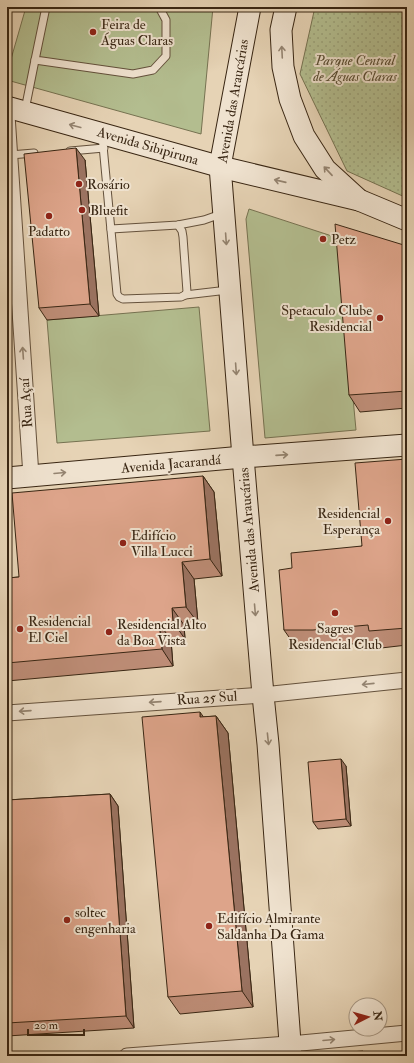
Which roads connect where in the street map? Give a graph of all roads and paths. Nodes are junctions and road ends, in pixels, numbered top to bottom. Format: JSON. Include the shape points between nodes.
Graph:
{"nodes":[{"id":1,"x":46,"y":7,"type":"edge"},
{"id":2,"x":159,"y":7,"type":"edge"},
{"id":3,"x":250,"y":7,"type":"edge"},
{"id":4,"x":286,"y":7,"type":"edge"},
{"id":5,"x":35,"y":60,"type":"junction"},
{"id":6,"x":13,"y":112,"type":"edge"},
{"id":7,"x":103,"y":141,"type":"junction"},
{"id":8,"x":64,"y":151,"type":"edge"},
{"id":9,"x":41,"y":153,"type":"edge"},
{"id":10,"x":10,"y":155,"type":"junction"},
{"id":11,"x":220,"y":166,"type":"junction"},
{"id":12,"x":359,"y":200,"type":"junction"},
{"id":13,"x":224,"y":213,"type":"junction"},
{"id":14,"x":407,"y":220,"type":"edge"},
{"id":15,"x":178,"y":225,"type":"junction"},
{"id":16,"x":111,"y":229,"type":"junction"},
{"id":17,"x":230,"y":289,"type":"junction"},
{"id":18,"x":185,"y":295,"type":"junction"},
{"id":19,"x":407,"y":445,"type":"edge"},
{"id":20,"x":243,"y":457,"type":"junction"},
{"id":21,"x":31,"y":476,"type":"junction"},
{"id":22,"x":7,"y":478,"type":"edge"},
{"id":23,"x":407,"y":680,"type":"edge"},
{"id":24,"x":263,"y":694,"type":"junction"},
{"id":25,"x":7,"y":713,"type":"edge"},
{"id":26,"x":407,"y":1033,"type":"edge"},
{"id":27,"x":291,"y":1050,"type":"edge"},
{"id":28,"x":127,"y":1056,"type":"edge"}],
"edges":[{"from":1,"to":5,"type":"lane"},
{"from":2,"to":5,"type":"lane","via":[[166,20],[166,56],[153,70],[133,74]]},
{"from":3,"to":11,"type":"main road","name":"Avenida das Araucárias"},
{"from":12,"to":4,"type":"main road","one_way":true,"via":[[325,169],[304,136],[290,99],[283,67],[281,30]]},
{"from":5,"to":6,"type":"lane"},
{"from":7,"to":6,"type":"main road","name":"Avenida Sibipiruna","one_way":true},
{"from":6,"to":10,"type":"street","name":"Rua Açaí"},
{"from":7,"to":8,"type":"lane"},
{"from":7,"to":11,"type":"main road","name":"Avenida Sibipiruna"},
{"from":7,"to":16,"type":"lane"},
{"from":9,"to":10,"type":"lane"},
{"from":21,"to":10,"type":"street","name":"Rua Açaí","one_way":true},
{"from":12,"to":11,"type":"main road","name":"Avenida Sibipiruna","one_way":true},
{"from":11,"to":13,"type":"main road","name":"Avenida das Araucárias"},
{"from":12,"to":14,"type":"main road"},
{"from":13,"to":15,"type":"lane"},
{"from":13,"to":17,"type":"main road","name":"Avenida das Araucárias","one_way":true},
{"from":15,"to":16,"type":"lane"},
{"from":15,"to":18,"type":"lane","via":[[183,237],[187,292]]},
{"from":16,"to":18,"type":"lane","via":[[118,297],[123,299]]},
{"from":17,"to":18,"type":"lane"},
{"from":17,"to":20,"type":"main road","name":"Avenida das Araucárias","one_way":true},
{"from":20,"to":19,"type":"main road","name":"Avenida Jacarandá","one_way":true},
{"from":21,"to":20,"type":"main road","name":"Avenida Jacarandá","one_way":true},
{"from":20,"to":24,"type":"main road","name":"Avenida das Araucárias","one_way":true},
{"from":21,"to":22,"type":"main road","name":"Avenida Jacarandá"},
{"from":23,"to":24,"type":"street","name":"Rua 25 Sul","one_way":true},
{"from":24,"to":25,"type":"street","name":"Rua 25 Sul","one_way":true},
{"from":24,"to":27,"type":"main road","name":"Avenida das Araucárias","one_way":true},
{"from":27,"to":26,"type":"street","one_way":true},
{"from":27,"to":28,"type":"street"}]}
